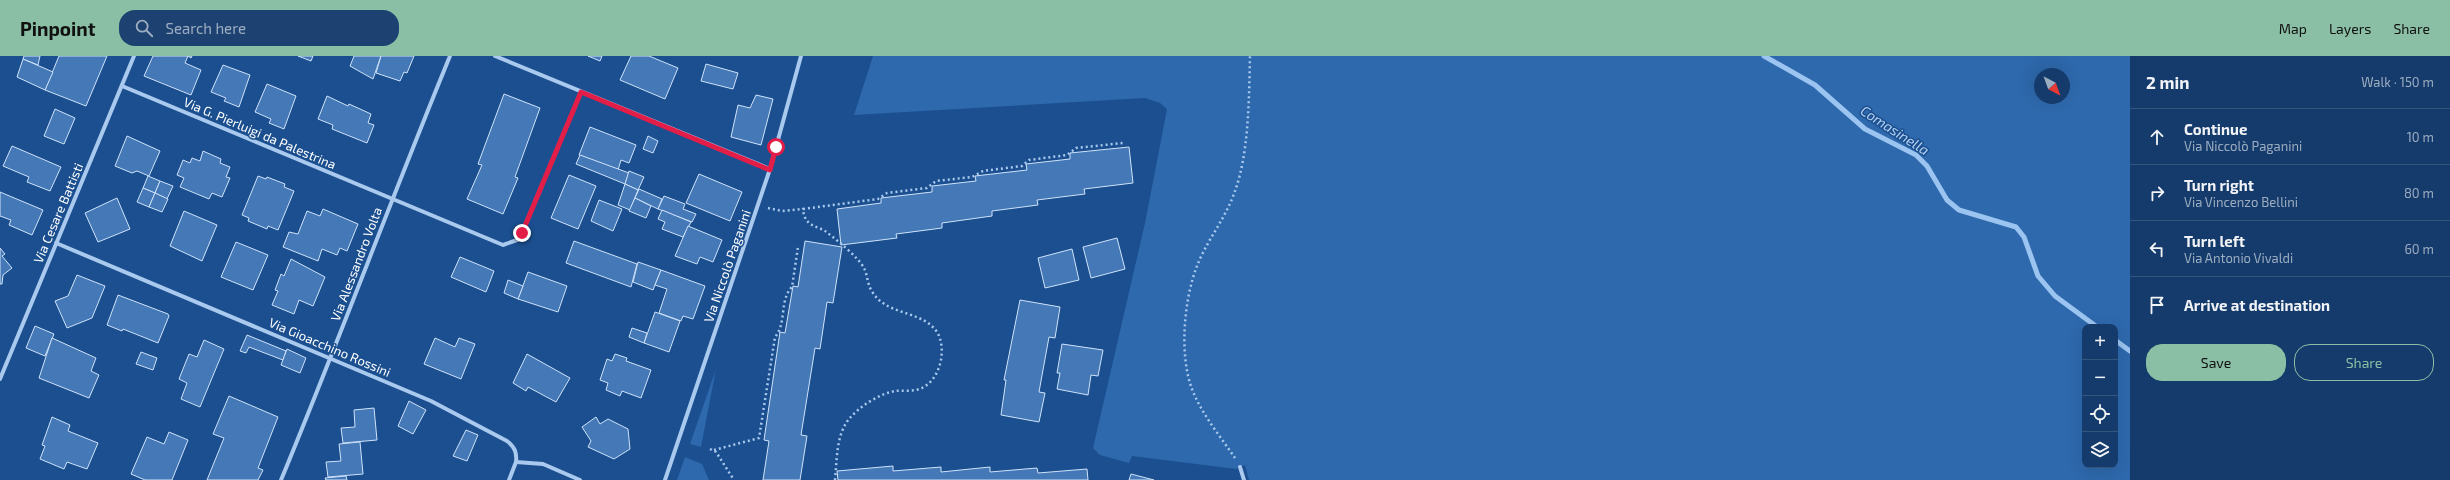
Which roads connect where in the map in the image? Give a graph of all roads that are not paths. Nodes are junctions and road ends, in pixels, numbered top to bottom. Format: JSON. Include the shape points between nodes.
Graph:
{"nodes":[{"id":1,"x":134,"y":56,"type":"edge"},
{"id":2,"x":450,"y":56,"type":"edge"},
{"id":3,"x":495,"y":56,"type":"edge"},
{"id":4,"x":801,"y":56,"type":"edge"},
{"id":5,"x":122,"y":86,"type":"junction"},
{"id":6,"x":581,"y":92,"type":"junction"},
{"id":7,"x":770,"y":170,"type":"junction"},
{"id":8,"x":391,"y":199,"type":"junction"},
{"id":9,"x":56,"y":243,"type":"junction"},
{"id":10,"x":332,"y":358,"type":"junction"},
{"id":11,"x":0,"y":378,"type":"edge"},
{"id":12,"x":516,"y":462,"type":"junction"},
{"id":13,"x":1240,"y":467,"type":"road end"},
{"id":14,"x":280,"y":480,"type":"edge"},
{"id":15,"x":509,"y":480,"type":"edge"},
{"id":16,"x":580,"y":480,"type":"edge"},
{"id":17,"x":665,"y":480,"type":"edge"},
{"id":18,"x":1244,"y":480,"type":"edge"}],
"edges":[{"from":1,"to":5,"type":"street","name":"Via Cesare Battisti"},
{"from":2,"to":8,"type":"street","name":"Via Alessandro Volta"},
{"from":3,"to":6,"type":"street"},
{"from":4,"to":7,"type":"street","name":"Via Niccolò Paganini"},
{"from":5,"to":8,"type":"street","name":"Via G. Pierluigi da Palestrina"},
{"from":5,"to":9,"type":"street","name":"Via Cesare Battisti"},
{"from":6,"to":7,"type":"street"},
{"from":6,"to":8,"type":"street","name":"Via G. Pierluigi da Palestrina","via":[[522,233],[512,243],[498,243]]},
{"from":7,"to":17,"type":"street","name":"Via Niccolò Paganini"},
{"from":8,"to":10,"type":"street","name":"Via Alessandro Volta"},
{"from":9,"to":10,"type":"street","name":"Via Gioacchino Rossini"},
{"from":9,"to":11,"type":"street","name":"Via Cesare Battisti"},
{"from":10,"to":12,"type":"street","name":"Via Gioacchino Rossini","via":[[431,401],[507,441],[516,452]]},
{"from":10,"to":14,"type":"street","name":"Via Alessandro Volta"},
{"from":12,"to":15,"type":"street"},
{"from":12,"to":16,"type":"street","via":[[543,464]]},
{"from":13,"to":18,"type":"street"}]}
